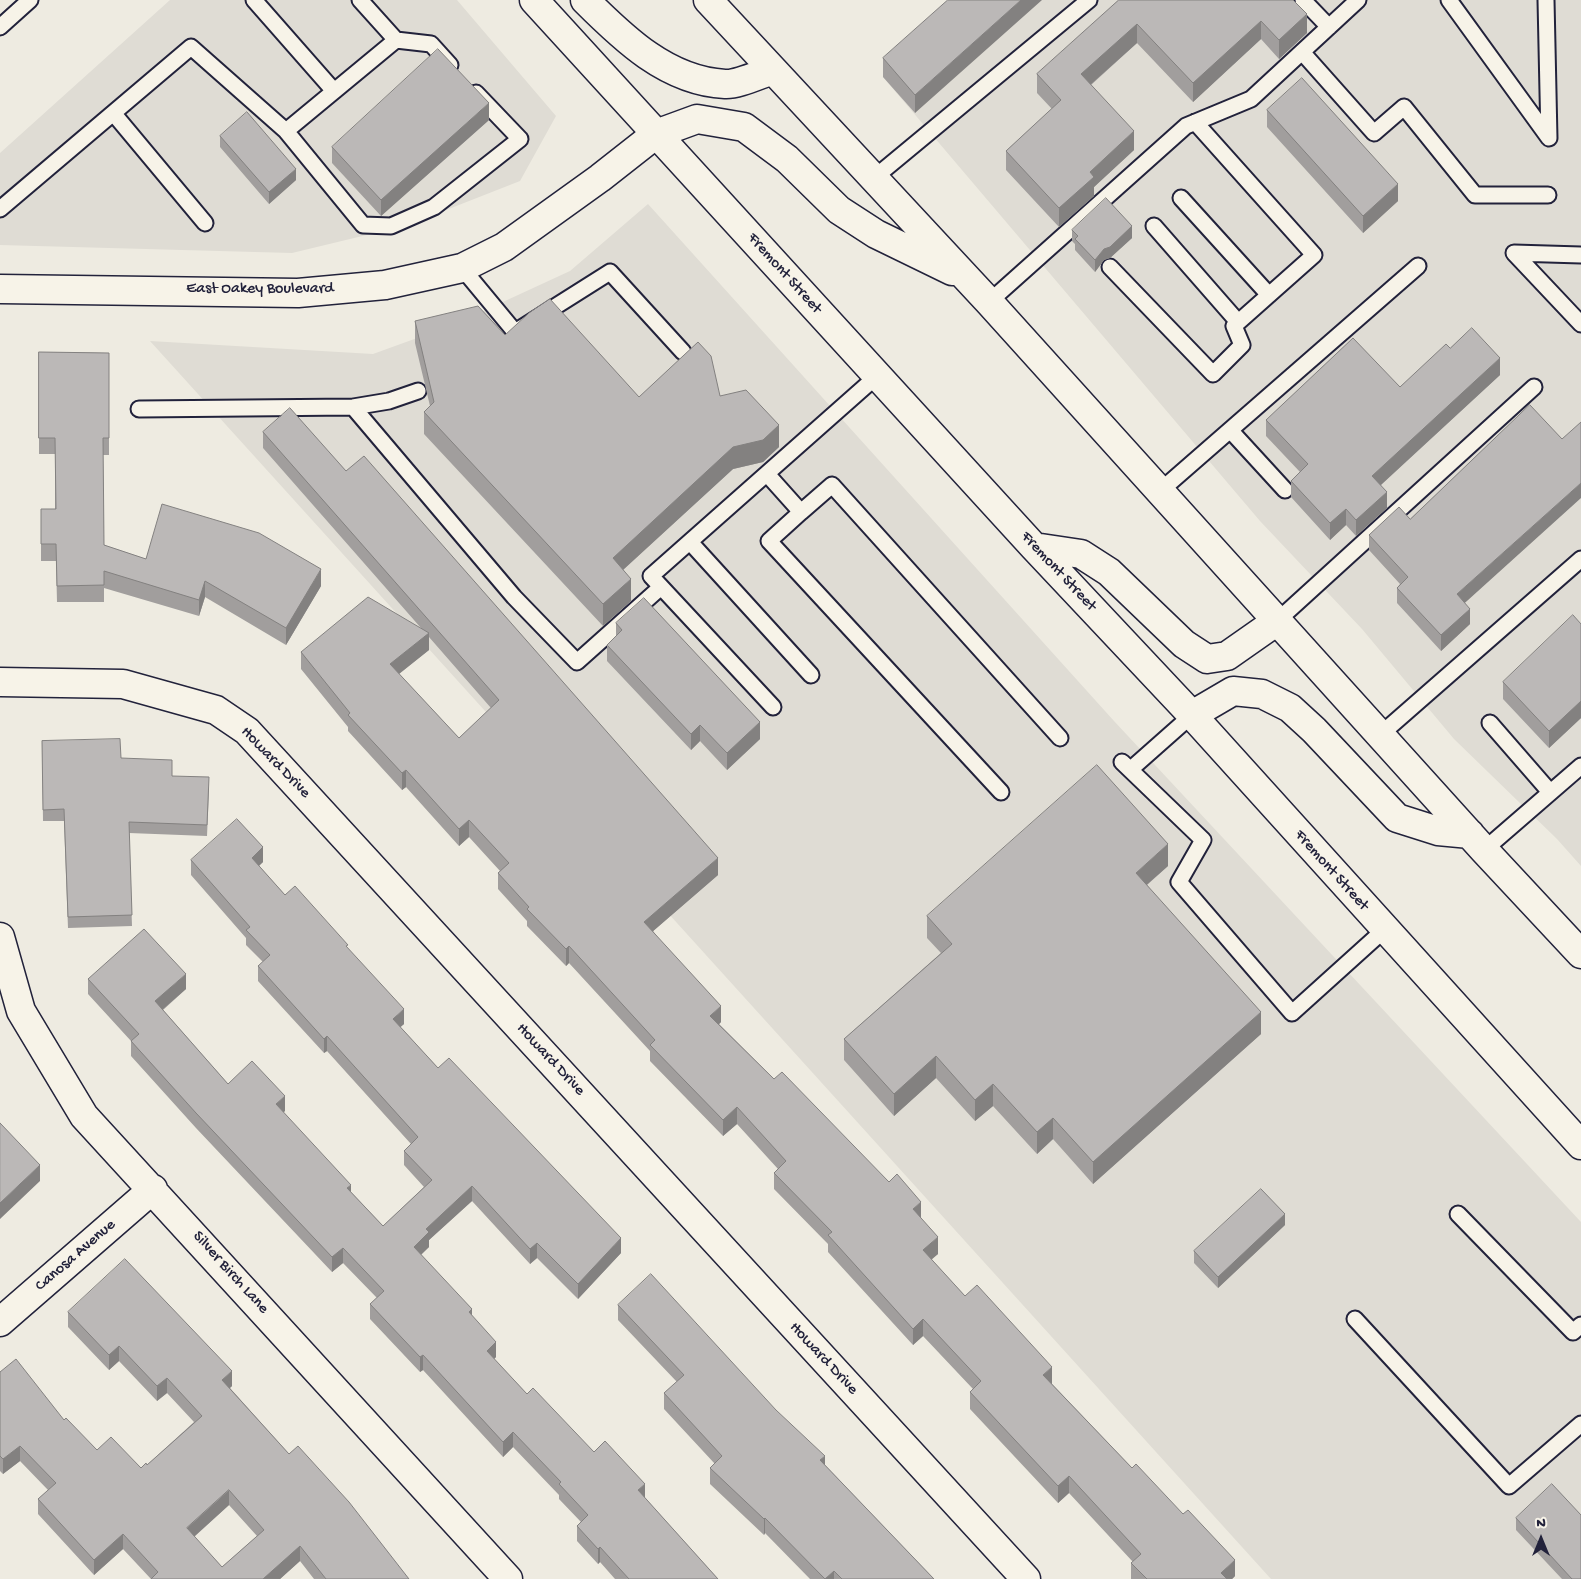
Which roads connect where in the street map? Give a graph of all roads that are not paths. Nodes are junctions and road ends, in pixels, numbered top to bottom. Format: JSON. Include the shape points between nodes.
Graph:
{"nodes":[{"id":1,"x":30,"y":0,"type":"edge"},
{"id":2,"x":254,"y":0,"type":"edge"},
{"id":3,"x":360,"y":0,"type":"edge"},
{"id":4,"x":534,"y":0,"type":"edge"},
{"id":5,"x":585,"y":0,"type":"edge"},
{"id":6,"x":708,"y":0,"type":"edge"},
{"id":7,"x":1089,"y":0,"type":"edge"},
{"id":8,"x":1303,"y":0,"type":"edge"},
{"id":9,"x":1358,"y":0,"type":"edge"},
{"id":10,"x":1449,"y":0,"type":"edge"},
{"id":11,"x":1546,"y":0,"type":"edge"},
{"id":12,"x":0,"y":28,"type":"edge"},
{"id":13,"x":1329,"y":28,"type":"junction"},
{"id":14,"x":396,"y":40,"type":"junction"},
{"id":15,"x":1302,"y":52,"type":"junction"},
{"id":16,"x":773,"y":70,"type":"junction"},
{"id":17,"x":334,"y":91,"type":"junction"},
{"id":18,"x":114,"y":114,"type":"junction"},
{"id":19,"x":1195,"y":122,"type":"junction"},
{"id":20,"x":286,"y":131,"type":"junction"},
{"id":21,"x":656,"y":134,"type":"junction"},
{"id":22,"x":874,"y":178,"type":"junction"},
{"id":23,"x":1548,"y":195,"type":"dead end"},
{"id":24,"x":1181,"y":198,"type":"dead end"},
{"id":25,"x":0,"y":209,"type":"edge"},
{"id":26,"x":206,"y":223,"type":"dead end"},
{"id":27,"x":1154,"y":226,"type":"dead end"},
{"id":28,"x":1581,"y":255,"type":"edge"},
{"id":29,"x":1418,"y":266,"type":"dead end"},
{"id":30,"x":1110,"y":267,"type":"dead end"},
{"id":31,"x":462,"y":268,"type":"junction"},
{"id":32,"x":968,"y":278,"type":"junction"},
{"id":33,"x":0,"y":289,"type":"edge"},
{"id":34,"x":1269,"y":295,"type":"junction"},
{"id":35,"x":989,"y":302,"type":"junction"},
{"id":36,"x":1238,"y":322,"type":"junction"},
{"id":37,"x":1581,"y":324,"type":"edge"},
{"id":38,"x":683,"y":352,"type":"dead end"},
{"id":39,"x":878,"y":376,"type":"junction"},
{"id":40,"x":1534,"y":387,"type":"dead end"},
{"id":41,"x":418,"y":390,"type":"dead end"},
{"id":42,"x":353,"y":408,"type":"junction"},
{"id":43,"x":139,"y":409,"type":"dead end"},
{"id":44,"x":1230,"y":430,"type":"junction"},
{"id":45,"x":767,"y":474,"type":"junction"},
{"id":46,"x":1285,"y":490,"type":"dead end"},
{"id":47,"x":1159,"y":492,"type":"junction"},
{"id":48,"x":801,"y":512,"type":"junction"},
{"id":49,"x":690,"y":542,"type":"junction"},
{"id":50,"x":1034,"y":547,"type":"junction"},
{"id":51,"x":1581,"y":559,"type":"edge"},
{"id":52,"x":661,"y":587,"type":"junction"},
{"id":53,"x":1276,"y":621,"type":"junction"},
{"id":54,"x":811,"y":675,"type":"dead end"},
{"id":55,"x":0,"y":682,"type":"edge"},
{"id":56,"x":773,"y":707,"type":"dead end"},
{"id":57,"x":1192,"y":715,"type":"junction"},
{"id":58,"x":1490,"y":723,"type":"dead end"},
{"id":59,"x":1380,"y":735,"type":"junction"},
{"id":60,"x":1060,"y":738,"type":"dead end"},
{"id":61,"x":1581,"y":766,"type":"edge"},
{"id":62,"x":1002,"y":792,"type":"dead end"},
{"id":63,"x":1550,"y":792,"type":"junction"},
{"id":64,"x":1477,"y":842,"type":"junction"},
{"id":65,"x":1384,"y":930,"type":"junction"},
{"id":66,"x":0,"y":937,"type":"edge"},
{"id":67,"x":1581,"y":954,"type":"edge"},
{"id":68,"x":1581,"y":1145,"type":"edge"},
{"id":69,"x":153,"y":1189,"type":"junction"},
{"id":70,"x":1458,"y":1214,"type":"dead end"},
{"id":71,"x":1355,"y":1319,"type":"dead end"},
{"id":72,"x":0,"y":1322,"type":"edge"},
{"id":73,"x":1578,"y":1333,"type":"edge"},
{"id":74,"x":1581,"y":1424,"type":"edge"},
{"id":75,"x":508,"y":1579,"type":"edge"},
{"id":76,"x":1026,"y":1579,"type":"edge"}],
"edges":[{"from":1,"to":12,"type":"lane"},
{"from":2,"to":17,"type":"lane"},
{"from":3,"to":14,"type":"lane"},
{"from":4,"to":21,"type":"main road","name":"Fremont Street"},
{"from":5,"to":16,"type":"main road","via":[[645,55],[683,75],[726,84]]},
{"from":6,"to":16,"type":"main road"},
{"from":7,"to":22,"type":"lane"},
{"from":8,"to":13,"type":"lane"},
{"from":9,"to":13,"type":"lane"},
{"from":10,"to":11,"type":"lane","via":[[1549,138]]},
{"from":13,"to":15,"type":"lane"},
{"from":14,"to":17,"type":"lane"},
{"from":14,"to":20,"type":"lane","via":[[431,44],[520,140],[434,207],[391,226],[363,225]]},
{"from":15,"to":19,"type":"lane","via":[[1251,99]]},
{"from":15,"to":23,"type":"lane","via":[[1374,132],[1404,106],[1476,195]]},
{"from":16,"to":22,"type":"main road"},
{"from":17,"to":20,"type":"lane"},
{"from":18,"to":20,"type":"lane","via":[[191,47]]},
{"from":18,"to":25,"type":"lane"},
{"from":18,"to":26,"type":"lane"},
{"from":19,"to":34,"type":"lane","via":[[1314,255]]},
{"from":19,"to":35,"type":"lane","via":[[1186,126]]},
{"from":21,"to":31,"type":"main road","name":"East Oakey Boulevard","via":[[504,247]]},
{"from":21,"to":32,"type":"main road","name":"East Oakey Boulevard","via":[[697,119],[744,127],[787,158],[839,210],[876,234]]},
{"from":21,"to":39,"type":"main road","name":"Fremont Street"},
{"from":22,"to":32,"type":"main road"},
{"from":24,"to":34,"type":"lane"},
{"from":27,"to":36,"type":"lane"},
{"from":28,"to":37,"type":"lane","via":[[1514,252]]},
{"from":29,"to":44,"type":"lane"},
{"from":30,"to":36,"type":"lane","via":[[1213,374],[1242,345],[1234,326]]},
{"from":31,"to":33,"type":"main road","name":"East Oakey Boulevard","via":[[385,285],[298,293]]},
{"from":31,"to":38,"type":"lane","via":[[515,332],[610,272]]},
{"from":32,"to":35,"type":"main road"},
{"from":34,"to":36,"type":"lane"},
{"from":35,"to":47,"type":"main road"},
{"from":39,"to":45,"type":"lane"},
{"from":39,"to":50,"type":"main road","name":"Fremont Street"},
{"from":40,"to":53,"type":"lane"},
{"from":41,"to":42,"type":"lane","via":[[389,401]]},
{"from":42,"to":43,"type":"lane"},
{"from":42,"to":52,"type":"lane","via":[[514,597],[577,662]]},
{"from":44,"to":46,"type":"lane"},
{"from":44,"to":47,"type":"lane"},
{"from":45,"to":48,"type":"lane"},
{"from":45,"to":49,"type":"lane"},
{"from":47,"to":53,"type":"main road"},
{"from":48,"to":60,"type":"lane","via":[[832,485]]},
{"from":48,"to":62,"type":"lane","via":[[769,541]]},
{"from":49,"to":52,"type":"lane","via":[[651,576]]},
{"from":49,"to":54,"type":"lane"},
{"from":50,"to":53,"type":"main road","via":[[1081,554],[1109,572],[1184,644],[1207,659],[1228,656]]},
{"from":50,"to":57,"type":"main road","name":"Fremont Street"},
{"from":51,"to":59,"type":"lane"},
{"from":52,"to":56,"type":"lane"},
{"from":53,"to":59,"type":"main road"},
{"from":55,"to":76,"type":"main road","name":"Howard Drive","via":[[123,684],[216,710],[247,731]]},
{"from":57,"to":64,"type":"main road","via":[[1233,692],[1262,694],[1290,708],[1314,730],[1397,818]]},
{"from":57,"to":65,"type":"main road","name":"Fremont Street"},
{"from":57,"to":65,"type":"lane","via":[[1126,765],[1203,840],[1179,882],[1292,1013]]},
{"from":58,"to":63,"type":"lane"},
{"from":59,"to":64,"type":"main road"},
{"from":61,"to":63,"type":"lane"},
{"from":63,"to":64,"type":"lane"},
{"from":64,"to":67,"type":"main road"},
{"from":65,"to":68,"type":"main road","name":"Fremont Street"},
{"from":66,"to":69,"type":"main road","name":"Silver Birch Lane","via":[[21,1011],[84,1116]]},
{"from":69,"to":72,"type":"main road","name":"Canosa Avenue"},
{"from":69,"to":75,"type":"main road","name":"Silver Birch Lane"},
{"from":70,"to":73,"type":"lane"},
{"from":71,"to":74,"type":"lane","via":[[1509,1486]]}]}
